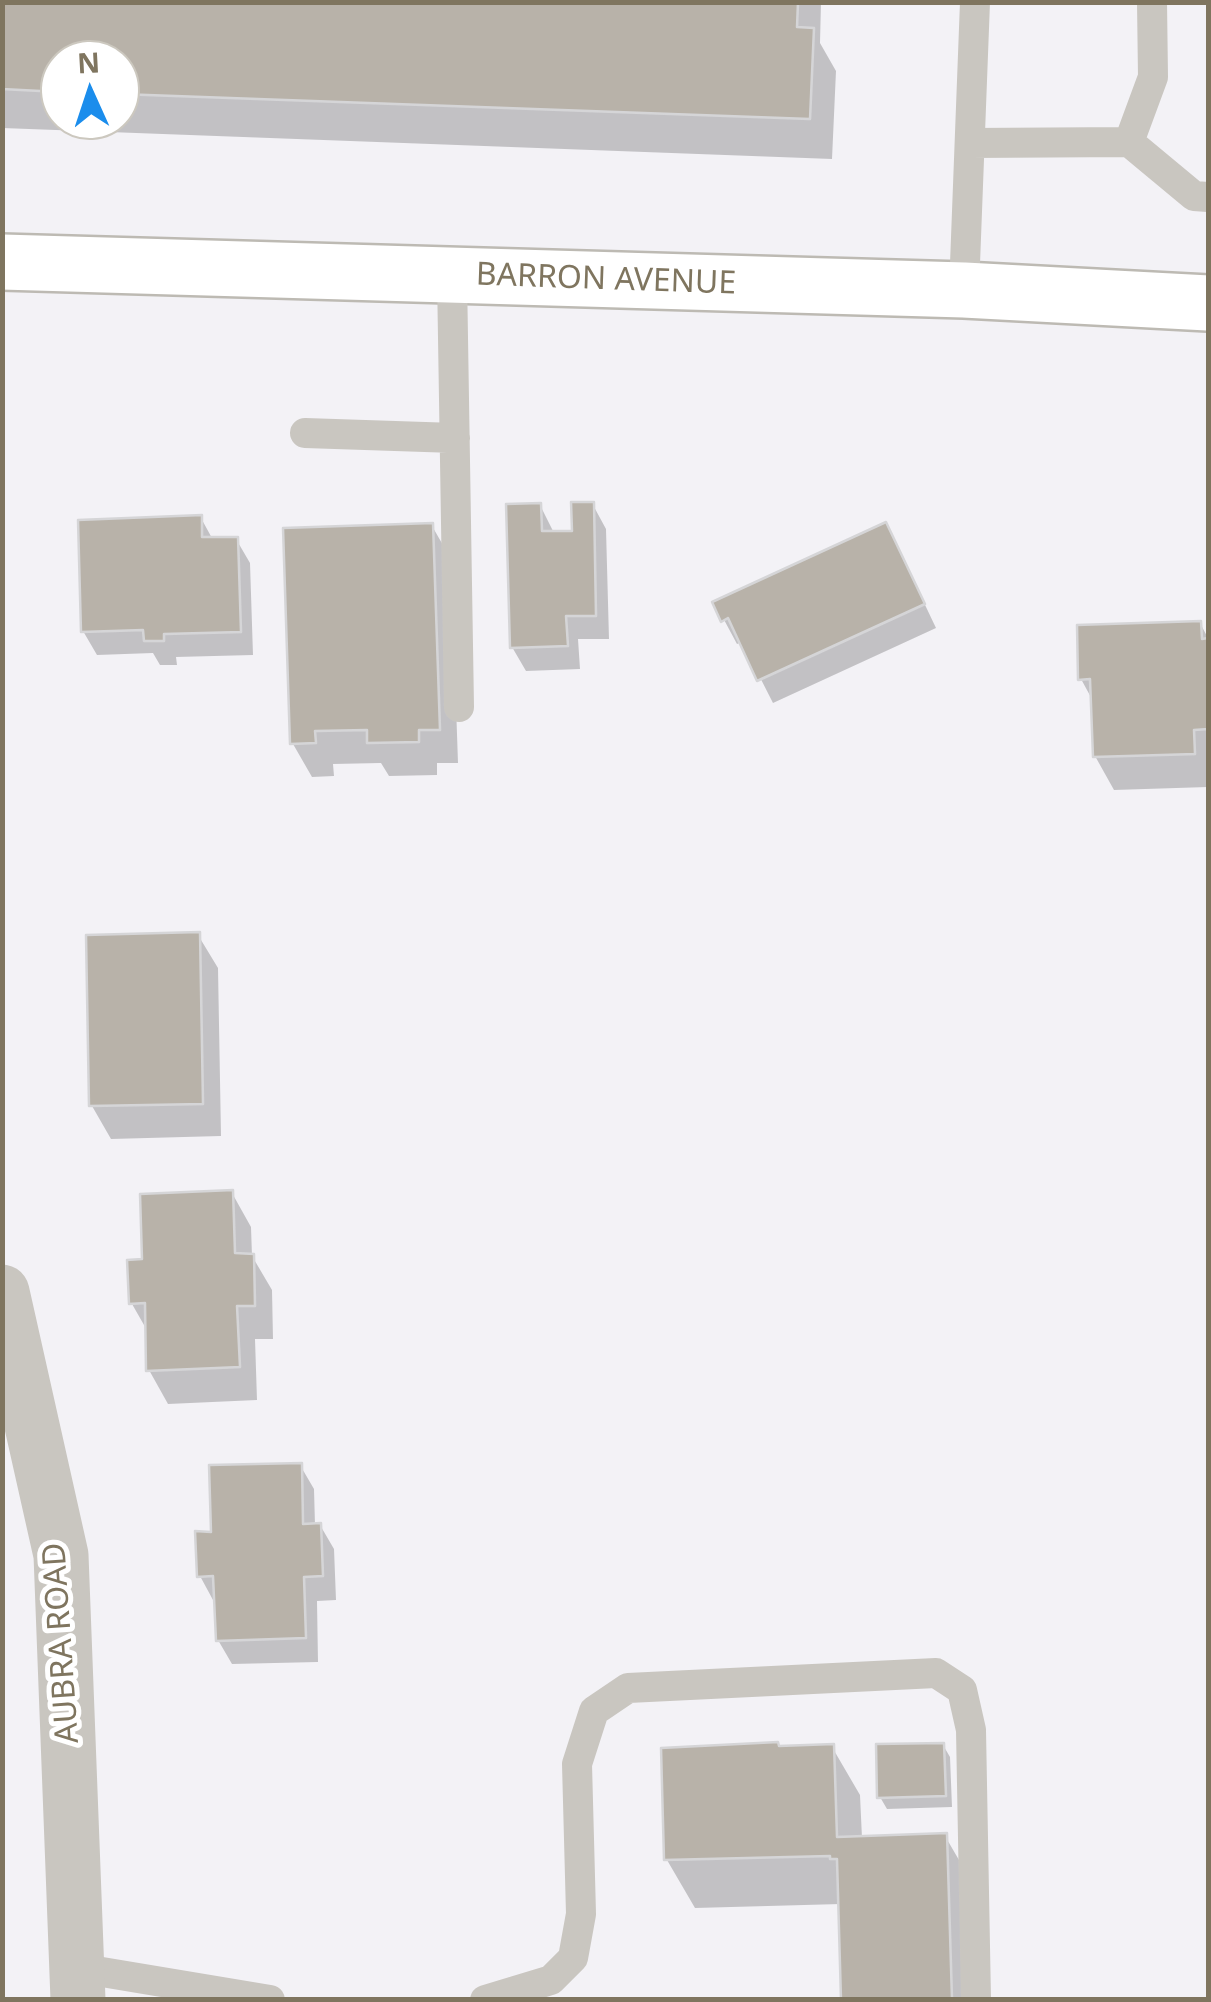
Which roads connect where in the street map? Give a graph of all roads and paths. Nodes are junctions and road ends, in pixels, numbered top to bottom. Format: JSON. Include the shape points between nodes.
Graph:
{"nodes":[{"id":1,"x":975,"y":2,"type":"edge"},
{"id":2,"x":1152,"y":2,"type":"edge"},
{"id":3,"x":1129,"y":142,"type":"junction"},
{"id":4,"x":970,"y":144,"type":"junction"},
{"id":5,"x":1208,"y":197,"type":"edge"},
{"id":6,"x":2,"y":262,"type":"edge"},
{"id":7,"x":452,"y":276,"type":"junction"},
{"id":8,"x":964,"y":290,"type":"junction"},
{"id":9,"x":1208,"y":303,"type":"edge"},
{"id":10,"x":305,"y":433,"type":"dead end"},
{"id":11,"x":455,"y":438,"type":"junction"},
{"id":12,"x":458,"y":707,"type":"dead end"},
{"id":13,"x":2,"y":1292,"type":"edge"},
{"id":14,"x":78,"y":1984,"type":"edge"},
{"id":15,"x":270,"y":2000,"type":"edge"},
{"id":16,"x":485,"y":2000,"type":"edge"},
{"id":17,"x":976,"y":2000,"type":"edge"}],
"edges":[{"from":1,"to":4,"type":"lane"},
{"from":2,"to":3,"type":"lane","via":[[1153,77]]},
{"from":3,"to":4,"type":"lane"},
{"from":3,"to":5,"type":"lane","via":[[1194,196]]},
{"from":4,"to":8,"type":"lane"},
{"from":6,"to":7,"type":"main road","name":"BARRON AVENUE"},
{"from":7,"to":8,"type":"main road","name":"BARRON AVENUE"},
{"from":7,"to":11,"type":"lane"},
{"from":8,"to":9,"type":"main road","name":"BARRON AVENUE"},
{"from":10,"to":11,"type":"lane"},
{"from":11,"to":12,"type":"lane"},
{"from":13,"to":14,"type":"street","name":"AUBRA ROAD","via":[[61,1555]]},
{"from":14,"to":15,"type":"lane"},
{"from":16,"to":17,"type":"lane","via":[[551,1980],[572,1958],[582,1914],[577,1764],[594,1712],[628,1688],[936,1672],[962,1690],[970,1730]]}]}
